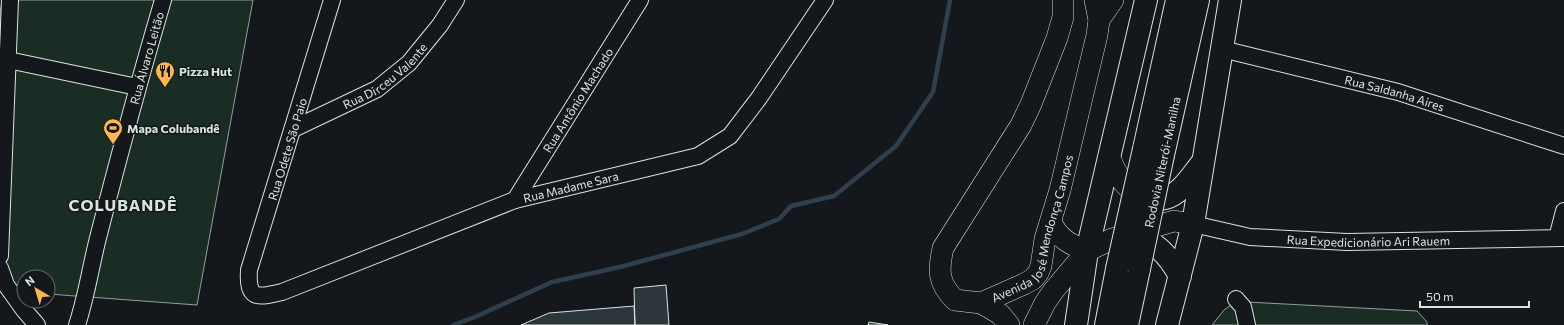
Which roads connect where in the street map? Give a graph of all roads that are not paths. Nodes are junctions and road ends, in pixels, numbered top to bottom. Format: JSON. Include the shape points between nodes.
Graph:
{"nodes":[{"id":1,"x":10,"y":0,"type":"edge"},
{"id":2,"x":163,"y":0,"type":"edge"},
{"id":3,"x":332,"y":0,"type":"edge"},
{"id":4,"x":456,"y":0,"type":"edge"},
{"id":5,"x":640,"y":0,"type":"edge"},
{"id":6,"x":825,"y":0,"type":"edge"},
{"id":7,"x":1063,"y":0,"type":"edge"},
{"id":8,"x":1077,"y":0,"type":"edge"},
{"id":9,"x":1113,"y":0,"type":"edge"},
{"id":10,"x":1177,"y":0,"type":"edge"},
{"id":11,"x":1198,"y":0,"type":"edge"},
{"id":12,"x":1230,"y":0,"type":"edge"},
{"id":13,"x":1142,"y":3,"type":"edge"},
{"id":14,"x":1097,"y":10,"type":"edge"},
{"id":15,"x":1062,"y":22,"type":"junction"},
{"id":16,"x":1222,"y":49,"type":"junction"},
{"id":17,"x":8,"y":60,"type":"junction"},
{"id":18,"x":137,"y":86,"type":"junction"},
{"id":19,"x":293,"y":129,"type":"junction"},
{"id":20,"x":1564,"y":146,"type":"edge"},
{"id":21,"x":1154,"y":152,"type":"junction"},
{"id":22,"x":1109,"y":156,"type":"junction"},
{"id":23,"x":1203,"y":162,"type":"junction"},
{"id":24,"x":1143,"y":199,"type":"junction"},
{"id":25,"x":515,"y":200,"type":"junction"},
{"id":26,"x":1564,"y":211,"type":"edge"},
{"id":27,"x":1051,"y":221,"type":"junction"},
{"id":28,"x":1183,"y":222,"type":"junction"},
{"id":29,"x":1131,"y":234,"type":"junction"},
{"id":30,"x":1561,"y":238,"type":"edge"},
{"id":31,"x":1087,"y":251,"type":"junction"},
{"id":32,"x":0,"y":256,"type":"edge"},
{"id":33,"x":0,"y":268,"type":"edge"},
{"id":34,"x":1180,"y":276,"type":"junction"},
{"id":35,"x":257,"y":295,"type":"joint"},
{"id":36,"x":1236,"y":299,"type":"dead end"},
{"id":37,"x":981,"y":303,"type":"junction"},
{"id":38,"x":37,"y":325,"type":"edge"},
{"id":39,"x":77,"y":325,"type":"edge"},
{"id":40,"x":1010,"y":325,"type":"edge"},
{"id":41,"x":1034,"y":325,"type":"edge"},
{"id":42,"x":1076,"y":325,"type":"edge"},
{"id":43,"x":1106,"y":325,"type":"edge"},
{"id":44,"x":1127,"y":325,"type":"edge"},
{"id":45,"x":1167,"y":325,"type":"edge"},
{"id":46,"x":1246,"y":325,"type":"edge"}],
"edges":[{"from":1,"to":17,"type":"street"},
{"from":2,"to":18,"type":"street","name":"Rua Álvaro Leitão"},
{"from":3,"to":19,"type":"street","name":"Rua Odete São Paio"},
{"from":4,"to":19,"type":"street","name":"Rua Dirceu Valente","via":[[440,25],[409,63],[377,89]]},
{"from":5,"to":25,"type":"street","name":"Rua Antônio Machado"},
{"from":6,"to":25,"type":"street","name":"Rua Madame Sara","via":[[759,98],[730,136],[698,156]]},
{"from":7,"to":15,"type":"main road","name":"Avenida José Mendonça Campos"},
{"from":8,"to":15,"type":"main road"},
{"from":9,"to":14,"type":"main road"},
{"from":10,"to":21,"type":"highway","name":"Rodovia Niterói-Manilha"},
{"from":11,"to":21,"type":"highway","name":"Rodovia Niterói-Manilha"},
{"from":12,"to":16,"type":"highway"},
{"from":13,"to":22,"type":"highway"},
{"from":14,"to":15,"type":"main road","via":[[1092,14],[1075,12]]},
{"from":14,"to":27,"type":"main road","name":"Avenida José Mendonça Campos","via":[[1097,35],[1092,59]]},
{"from":15,"to":37,"type":"main road","name":"Avenida José Mendonça Campos","via":[[1021,125],[943,248],[940,273],[942,285],[955,300]]},
{"from":16,"to":20,"type":"street","name":"Rua Saldanha Aires","via":[[1398,92]]},
{"from":16,"to":23,"type":"highway"},
{"from":17,"to":18,"type":"street"},
{"from":17,"to":32,"type":"street"},
{"from":18,"to":39,"type":"street","name":"Rua Álvaro Leitão"},
{"from":19,"to":35,"type":"street","name":"Rua Odete São Paio","via":[[249,270],[248,284],[251,291]]},
{"from":21,"to":43,"type":"highway","name":"Rodovia Niterói-Manilha","bridge":true,"via":[[1117,269]]},
{"from":21,"to":44,"type":"highway","name":"Rodovia Niterói-Manilha","bridge":true,"via":[[1139,269]]},
{"from":22,"to":24,"type":"main road","name":"Rua Expedicionário Ari Rauem","via":[[1116,174]]},
{"from":22,"to":31,"type":"highway"},
{"from":23,"to":24,"type":"highway","via":[[1174,195],[1157,200]]},
{"from":23,"to":28,"type":"highway"},
{"from":24,"to":28,"type":"main road","name":"Rua Expedicionário Ari Rauem"},
{"from":25,"to":35,"type":"street","name":"Rua Madame Sara","via":[[282,292]]},
{"from":26,"to":30,"type":"street"},
{"from":27,"to":31,"type":"main road","via":[[1062,238],[1073,246]]},
{"from":27,"to":37,"type":"main road","name":"Avenida José Mendonça Campos","via":[[1041,266],[1033,279]]},
{"from":28,"to":29,"type":"main road","name":"Rua Expedicionário Ari Rauem"},
{"from":28,"to":30,"type":"street","name":"Rua Expedicionário Ari Rauem","via":[[1250,237],[1347,242]]},
{"from":28,"to":34,"type":"highway"},
{"from":29,"to":31,"type":"main road","name":"Rua Expedicionário Ari Rauem","via":[[1112,239]]},
{"from":29,"to":34,"type":"highway","via":[[1154,243],[1174,265]]},
{"from":31,"to":41,"type":"main road","via":[[1054,290]]},
{"from":31,"to":42,"type":"highway"},
{"from":33,"to":38,"type":"street","via":[[6,285]]},
{"from":34,"to":45,"type":"highway"},
{"from":36,"to":46,"type":"street","via":[[1243,307]]},
{"from":37,"to":40,"type":"main road","via":[[1000,314]]}]}
